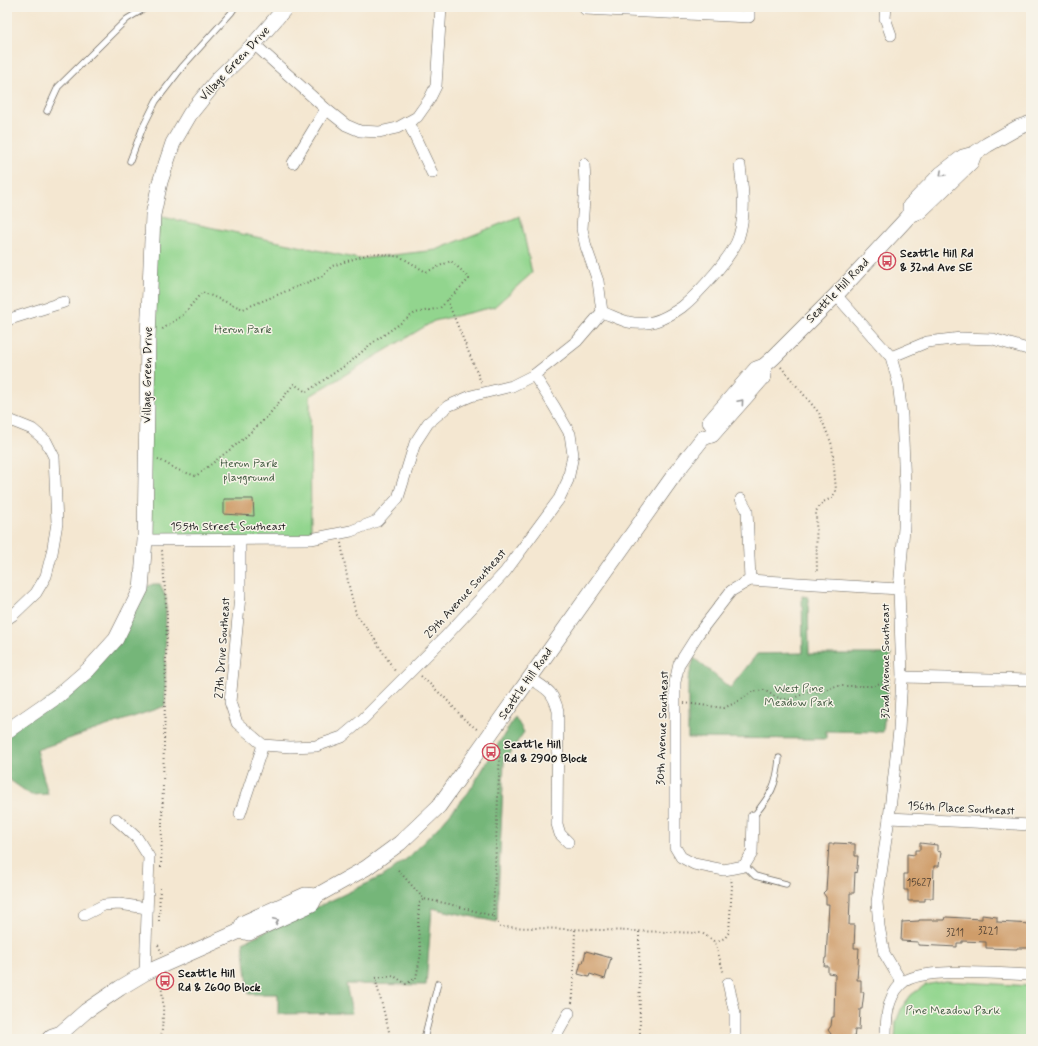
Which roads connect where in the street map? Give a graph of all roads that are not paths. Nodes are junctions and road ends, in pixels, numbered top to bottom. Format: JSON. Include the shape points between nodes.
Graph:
{"nodes":[{"id":1,"x":147,"y":7,"type":"edge"},
{"id":2,"x":235,"y":7,"type":"edge"},
{"id":3,"x":286,"y":7,"type":"edge"},
{"id":4,"x":441,"y":7,"type":"edge"},
{"id":5,"x":886,"y":7,"type":"edge"},
{"id":6,"x":585,"y":9,"type":"dead end"},
{"id":7,"x":749,"y":12,"type":"edge"},
{"id":8,"x":891,"y":35,"type":"dead end"},
{"id":9,"x":254,"y":44,"type":"junction"},
{"id":10,"x":326,"y":109,"type":"junction"},
{"id":11,"x":47,"y":111,"type":"dead end"},
{"id":12,"x":408,"y":122,"type":"junction"},
{"id":13,"x":1031,"y":123,"type":"edge"},
{"id":14,"x":130,"y":161,"type":"dead end"},
{"id":15,"x":292,"y":163,"type":"dead end"},
{"id":16,"x":584,"y":164,"type":"dead end"},
{"id":17,"x":740,"y":166,"type":"dead end"},
{"id":18,"x":432,"y":173,"type":"dead end"},
{"id":19,"x":836,"y":295,"type":"junction"},
{"id":20,"x":64,"y":302,"type":"dead end"},
{"id":21,"x":602,"y":312,"type":"junction"},
{"id":22,"x":7,"y":321,"type":"edge"},
{"id":23,"x":1031,"y":350,"type":"edge"},
{"id":24,"x":891,"y":357,"type":"junction"},
{"id":25,"x":534,"y":374,"type":"junction"},
{"id":26,"x":7,"y":419,"type":"edge"},
{"id":27,"x":741,"y":499,"type":"dead end"},
{"id":28,"x":145,"y":540,"type":"junction"},
{"id":29,"x":240,"y":540,"type":"junction"},
{"id":30,"x":750,"y":580,"type":"junction"},
{"id":31,"x":898,"y":589,"type":"junction"},
{"id":32,"x":7,"y":619,"type":"edge"},
{"id":33,"x":902,"y":677,"type":"junction"},
{"id":34,"x":530,"y":678,"type":"junction"},
{"id":35,"x":1031,"y":680,"type":"edge"},
{"id":36,"x":7,"y":731,"type":"edge"},
{"id":37,"x":263,"y":745,"type":"junction"},
{"id":38,"x":779,"y":758,"type":"dead end"},
{"id":39,"x":240,"y":814,"type":"dead end"},
{"id":40,"x":753,"y":817,"type":"joint"},
{"id":41,"x":889,"y":818,"type":"junction"},
{"id":42,"x":116,"y":819,"type":"dead end"},
{"id":43,"x":1031,"y":825,"type":"edge"},
{"id":44,"x":568,"y":842,"type":"dead end"},
{"id":45,"x":744,"y":865,"type":"junction"},
{"id":46,"x":786,"y":884,"type":"dead end"},
{"id":47,"x":147,"y":908,"type":"junction"},
{"id":48,"x":84,"y":915,"type":"dead end"},
{"id":49,"x":145,"y":973,"type":"junction"},
{"id":50,"x":1031,"y":975,"type":"edge"},
{"id":51,"x":438,"y":982,"type":"dead end"},
{"id":52,"x":728,"y":983,"type":"road end"},
{"id":53,"x":902,"y":983,"type":"junction"},
{"id":54,"x":569,"y":1013,"type":"road end"},
{"id":55,"x":57,"y":1037,"type":"edge"},
{"id":56,"x":424,"y":1039,"type":"edge"},
{"id":57,"x":556,"y":1039,"type":"edge"},
{"id":58,"x":735,"y":1039,"type":"edge"},
{"id":59,"x":886,"y":1039,"type":"edge"}],
"edges":[{"from":1,"to":11,"type":"lane","via":[[127,19],[58,87]]},
{"from":2,"to":14,"type":"lane","via":[[156,101]]},
{"from":3,"to":9,"type":"main road","name":"Village Green Drive"},
{"from":4,"to":12,"type":"street","via":[[436,86],[417,117]]},
{"from":5,"to":8,"type":"street","via":[[885,18]]},
{"from":6,"to":7,"type":"street"},
{"from":9,"to":10,"type":"street"},
{"from":9,"to":28,"type":"main road","name":"Village Green Drive","via":[[219,78],[190,114],[173,143],[160,182],[153,215]]},
{"from":10,"to":12,"type":"street","via":[[360,131],[378,132],[397,128]]},
{"from":10,"to":15,"type":"street"},
{"from":12,"to":18,"type":"street"},
{"from":13,"to":19,"type":"main road","name":"Seattle Hill Road","via":[[987,144],[974,154],[963,157],[941,174],[910,206],[910,215]]},
{"from":16,"to":21,"type":"street","via":[[582,229],[598,281]]},
{"from":17,"to":21,"type":"street","via":[[744,213],[739,237],[732,252],[700,290],[681,307],[647,323],[630,323]]},
{"from":19,"to":24,"type":"street","name":"32nd Avenue Southeast"},
{"from":19,"to":34,"type":"main road","name":"Seattle Hill Road","via":[[764,366],[756,369],[704,429],[703,438]]},
{"from":20,"to":22,"type":"street"},
{"from":21,"to":25,"type":"street","name":"155th Street Southeast","via":[[577,341]]},
{"from":23,"to":24,"type":"street","via":[[994,339],[961,338],[927,342]]},
{"from":24,"to":31,"type":"street","name":"32nd Avenue Southeast","via":[[898,382],[902,416],[905,480],[904,528]]},
{"from":25,"to":29,"type":"street","name":"155th Street Southeast","via":[[512,386],[471,396],[448,406],[428,423],[415,443],[398,498],[377,521],[340,534],[311,539]]},
{"from":25,"to":37,"type":"street","name":"29th Avenue Southeast","via":[[570,434],[573,455],[568,480],[559,499],[505,572],[413,669],[342,737],[316,746],[290,748]]},
{"from":26,"to":32,"type":"street","via":[[32,429],[46,442],[54,457],[57,523],[46,576],[36,593]]},
{"from":27,"to":30,"type":"street","via":[[747,510]]},
{"from":28,"to":29,"type":"street","name":"155th Street Southeast"},
{"from":28,"to":36,"type":"main road","name":"Village Green Drive","via":[[141,589],[116,639],[88,670],[59,695]]},
{"from":29,"to":37,"type":"street","name":"27th Drive Southeast","via":[[240,596],[230,702],[237,723]]},
{"from":30,"to":31,"type":"street"},
{"from":30,"to":45,"type":"street","name":"30th Avenue Southeast","via":[[731,591],[698,634],[679,664],[675,682],[675,847],[682,857],[694,864],[724,870]]},
{"from":31,"to":33,"type":"street","name":"32nd Avenue Southeast"},
{"from":33,"to":35,"type":"street"},
{"from":33,"to":41,"type":"street","name":"32nd Avenue Southeast"},
{"from":34,"to":44,"type":"street","via":[[551,692],[556,702],[557,824],[560,834]]},
{"from":34,"to":49,"type":"main road","name":"Seattle Hill Road","via":[[439,806],[400,843],[366,868],[316,896],[305,894],[243,923],[240,931]]},
{"from":37,"to":39,"type":"street"},
{"from":38,"to":40,"type":"lane","via":[[778,775],[772,792]]},
{"from":40,"to":45,"type":"street","via":[[752,853]]},
{"from":41,"to":43,"type":"street","name":"156th Place Southeast"},
{"from":41,"to":53,"type":"street","name":"32nd Avenue Southeast","via":[[877,902],[884,953]]},
{"from":42,"to":47,"type":"street","via":[[137,838],[149,857]]},
{"from":45,"to":46,"type":"lane","via":[[755,876]]},
{"from":47,"to":48,"type":"street","via":[[119,904],[104,906]]},
{"from":47,"to":49,"type":"street"},
{"from":49,"to":55,"type":"main road","name":"Seattle Hill Road","via":[[86,1011]]},
{"from":50,"to":53,"type":"street","via":[[940,973],[919,976]]},
{"from":51,"to":56,"type":"lane"},
{"from":52,"to":58,"type":"street","via":[[735,1014]]},
{"from":53,"to":59,"type":"street","via":[[891,997],[886,1018]]},
{"from":54,"to":57,"type":"street"}]}
